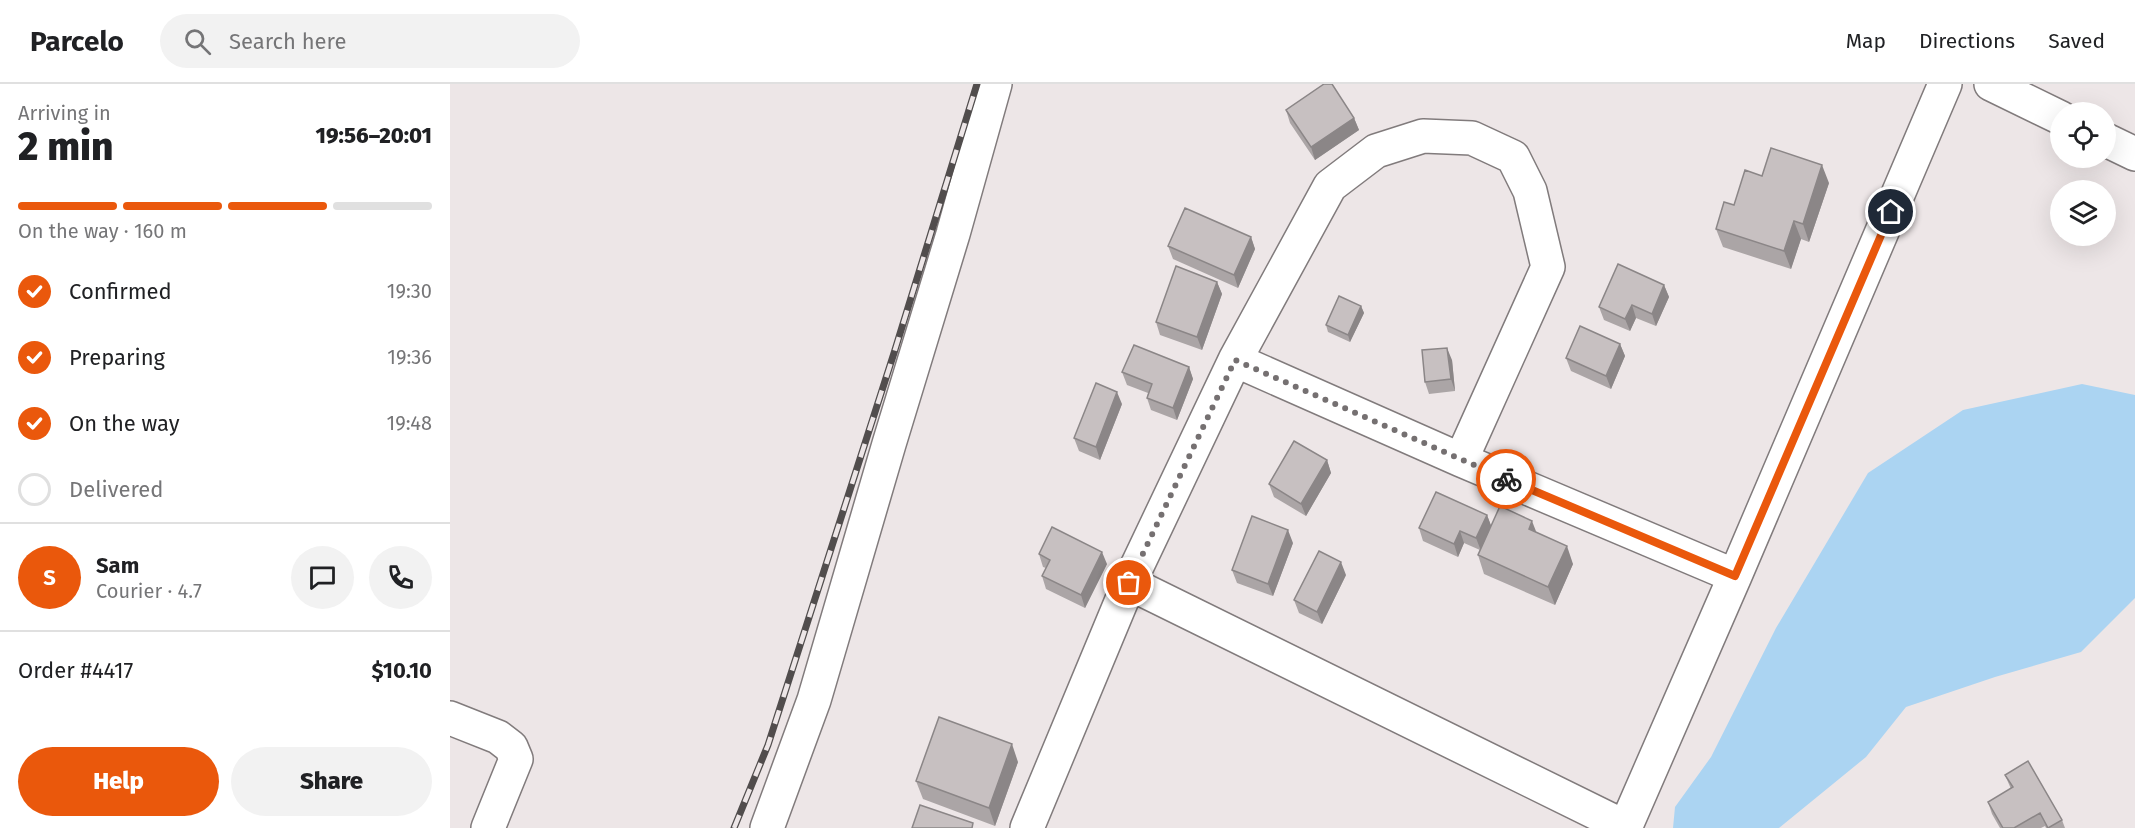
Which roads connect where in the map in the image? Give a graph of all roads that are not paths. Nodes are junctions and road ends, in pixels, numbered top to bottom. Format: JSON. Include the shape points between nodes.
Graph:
{"nodes":[{"id":1,"x":995,"y":84,"type":"edge"},
{"id":2,"x":1946,"y":84,"type":"edge"},
{"id":3,"x":1990,"y":84,"type":"edge"},
{"id":4,"x":2050,"y":113,"type":"edge"},
{"id":5,"x":2116,"y":145,"type":"edge"},
{"id":6,"x":2135,"y":154,"type":"edge"},
{"id":7,"x":1235,"y":360,"type":"junction"},
{"id":8,"x":1461,"y":460,"type":"junction"},
{"id":9,"x":1735,"y":576,"type":"junction"},
{"id":10,"x":1129,"y":583,"type":"junction"},
{"id":11,"x":450,"y":717,"type":"edge"},
{"id":12,"x":488,"y":828,"type":"edge"},
{"id":13,"x":767,"y":828,"type":"edge"},
{"id":14,"x":1027,"y":828,"type":"edge"},
{"id":15,"x":1625,"y":828,"type":"edge"}],
"edges":[{"from":1,"to":13,"type":"street","via":[[814,700]]},
{"from":2,"to":9,"type":"street"},
{"from":3,"to":4,"type":"street"},
{"from":5,"to":6,"type":"street"},
{"from":7,"to":8,"type":"street"},
{"from":7,"to":8,"type":"street","via":[[1330,186],[1376,151],[1424,136],[1472,138],[1513,157],[1530,191],[1548,267]]},
{"from":7,"to":10,"type":"street"},
{"from":8,"to":9,"type":"street"},
{"from":9,"to":15,"type":"street"},
{"from":10,"to":14,"type":"street"},
{"from":10,"to":15,"type":"street"},
{"from":11,"to":12,"type":"street","via":[[512,747],[516,759]]}]}
